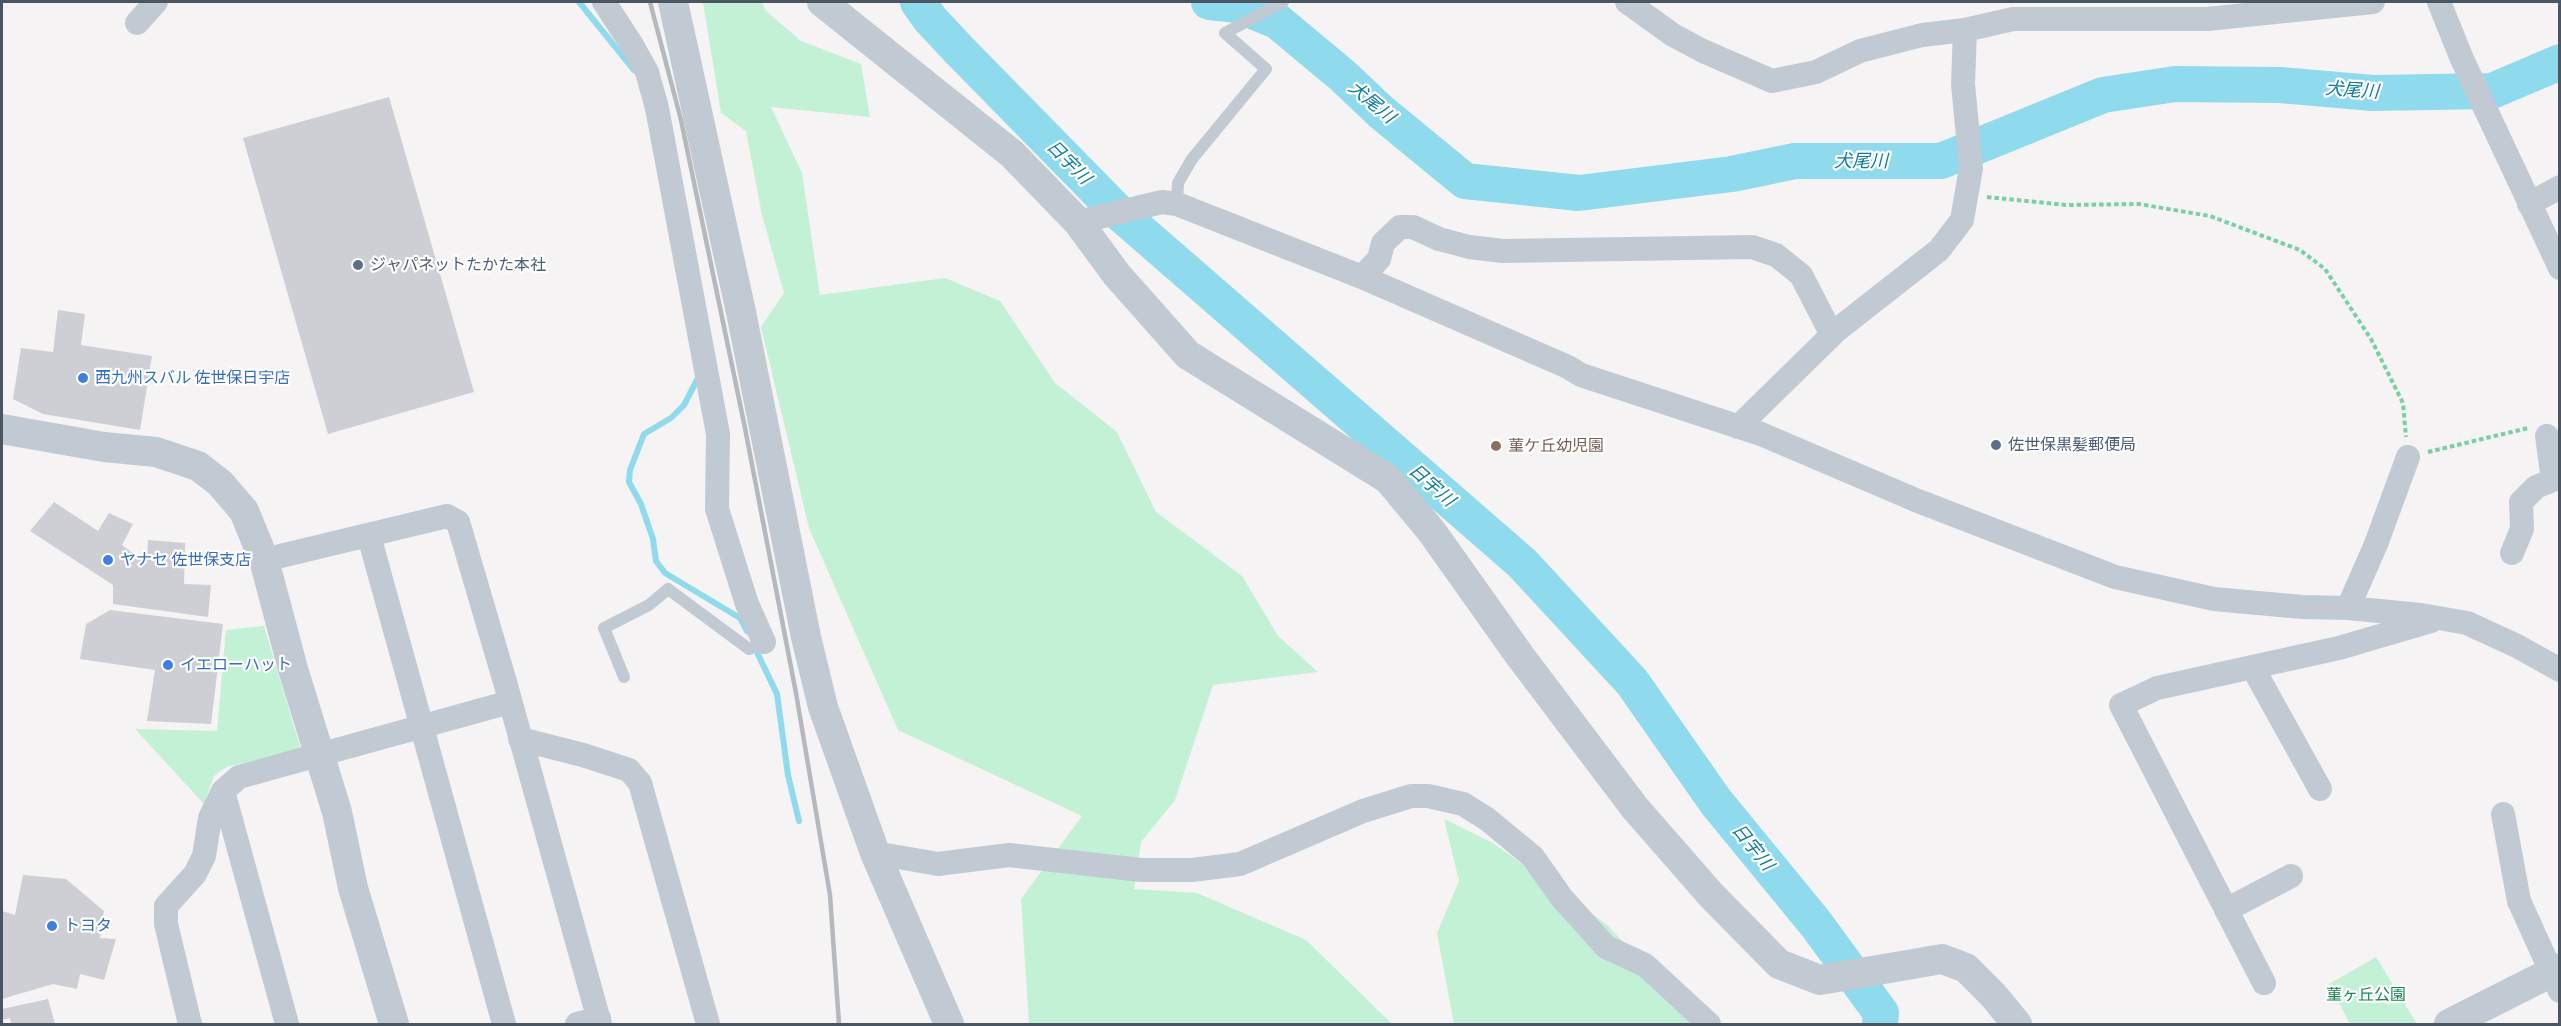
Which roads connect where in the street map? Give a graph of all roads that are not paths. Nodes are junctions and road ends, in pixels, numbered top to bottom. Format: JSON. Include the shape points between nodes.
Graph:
{"nodes":[{"id":1,"x":156,"y":2,"type":"edge"},
{"id":2,"x":604,"y":2,"type":"edge"},
{"id":3,"x":673,"y":2,"type":"edge"},
{"id":4,"x":822,"y":2,"type":"edge"},
{"id":5,"x":1283,"y":2,"type":"edge"},
{"id":6,"x":1627,"y":2,"type":"edge"},
{"id":7,"x":2373,"y":2,"type":"edge"},
{"id":8,"x":2439,"y":2,"type":"edge"},
{"id":9,"x":137,"y":24,"type":"dead end"},
{"id":10,"x":1965,"y":30,"type":"junction"},
{"id":11,"x":2559,"y":187,"type":"edge"},
{"id":12,"x":1170,"y":203,"type":"junction"},
{"id":13,"x":2529,"y":204,"type":"junction"},
{"id":14,"x":1085,"y":221,"type":"junction"},
{"id":15,"x":2559,"y":268,"type":"edge"},
{"id":16,"x":1362,"y":277,"type":"junction"},
{"id":17,"x":1832,"y":335,"type":"junction"},
{"id":18,"x":1738,"y":427,"type":"junction"},
{"id":19,"x":2,"y":429,"type":"edge"},
{"id":20,"x":2549,"y":441,"type":"edge"},
{"id":21,"x":2408,"y":457,"type":"road end"},
{"id":22,"x":369,"y":536,"type":"junction"},
{"id":23,"x":2509,"y":543,"type":"dead end"},
{"id":24,"x":264,"y":560,"type":"junction"},
{"id":25,"x":2348,"y":608,"type":"junction"},
{"id":26,"x":2439,"y":618,"type":"junction"},
{"id":27,"x":756,"y":645,"type":"joint"},
{"id":28,"x":2253,"y":668,"type":"junction"},
{"id":29,"x":2559,"y":670,"type":"edge"},
{"id":30,"x":624,"y":677,"type":"dead end"},
{"id":31,"x":510,"y":702,"type":"junction"},
{"id":32,"x":422,"y":728,"type":"junction"},
{"id":33,"x":520,"y":739,"type":"junction"},
{"id":34,"x":318,"y":755,"type":"junction"},
{"id":35,"x":2320,"y":789,"type":"dead end"},
{"id":36,"x":223,"y":791,"type":"junction"},
{"id":37,"x":2503,"y":814,"type":"dead end"},
{"id":38,"x":875,"y":853,"type":"junction"},
{"id":39,"x":2291,"y":876,"type":"dead end"},
{"id":40,"x":2226,"y":910,"type":"junction"},
{"id":41,"x":2556,"y":977,"type":"edge"},
{"id":42,"x":2264,"y":984,"type":"dead end"},
{"id":43,"x":592,"y":1022,"type":"edge"},
{"id":44,"x":190,"y":1024,"type":"edge"},
{"id":45,"x":287,"y":1024,"type":"edge"},
{"id":46,"x":394,"y":1024,"type":"edge"},
{"id":47,"x":504,"y":1024,"type":"edge"},
{"id":48,"x":708,"y":1024,"type":"edge"},
{"id":49,"x":949,"y":1024,"type":"edge"},
{"id":50,"x":1709,"y":1024,"type":"edge"},
{"id":51,"x":2017,"y":1024,"type":"edge"},
{"id":52,"x":2451,"y":1024,"type":"edge"}],
"edges":[{"from":1,"to":9,"type":"street"},
{"from":2,"to":27,"type":"street","via":[[647,72],[657,108],[718,434],[717,509]]},
{"from":3,"to":38,"type":"street","via":[[741,312],[806,637],[824,707]]},
{"from":4,"to":14,"type":"street","via":[[1012,154]]},
{"from":5,"to":12,"type":"lane","via":[[1225,33],[1266,69],[1192,159]]},
{"from":6,"to":10,"type":"street","via":[[1683,40],[1772,81],[1816,72],[1860,51],[1922,35]]},
{"from":7,"to":10,"type":"street","via":[[2207,19],[2013,19]]},
{"from":8,"to":13,"type":"street"},
{"from":10,"to":17,"type":"street","via":[[1964,84],[1971,168],[1962,220],[1939,250]]},
{"from":11,"to":13,"type":"street"},
{"from":12,"to":14,"type":"street"},
{"from":12,"to":16,"type":"street"},
{"from":13,"to":15,"type":"street"},
{"from":14,"to":51,"type":"street","via":[[1117,275],[1188,355],[1388,479],[1432,532],[1635,808],[1779,964],[1820,980],[1942,959],[1966,968]]},
{"from":16,"to":17,"type":"street","via":[[1378,259],[1383,243],[1400,227],[1413,227],[1469,247],[1503,251],[1752,247],[1776,255],[1800,275]]},
{"from":16,"to":18,"type":"street","via":[[1581,375]]},
{"from":17,"to":18,"type":"street"},
{"from":18,"to":25,"type":"street","via":[[2115,577],[2214,599],[2302,608]]},
{"from":19,"to":24,"type":"street","via":[[156,452],[198,466],[220,483],[244,511]]},
{"from":20,"to":23,"type":"street","via":[[2553,480],[2536,487],[2521,502],[2522,529]]},
{"from":21,"to":25,"type":"street"},
{"from":22,"to":24,"type":"street"},
{"from":22,"to":31,"type":"street","via":[[447,516],[458,522]]},
{"from":22,"to":32,"type":"street"},
{"from":24,"to":34,"type":"street"},
{"from":25,"to":26,"type":"street"},
{"from":26,"to":28,"type":"street","via":[[2340,648]]},
{"from":26,"to":29,"type":"street","via":[[2467,623],[2517,645]]},
{"from":27,"to":30,"type":"lane","via":[[668,589],[649,605],[604,628]]},
{"from":28,"to":35,"type":"street"},
{"from":28,"to":40,"type":"street","via":[[2157,687],[2121,705]]},
{"from":31,"to":32,"type":"street"},
{"from":31,"to":33,"type":"street"},
{"from":32,"to":34,"type":"street"},
{"from":32,"to":47,"type":"street"},
{"from":33,"to":43,"type":"street"},
{"from":33,"to":48,"type":"street","via":[[629,770],[640,783]]},
{"from":34,"to":36,"type":"street","via":[[239,777]]},
{"from":34,"to":46,"type":"street"},
{"from":36,"to":44,"type":"street","via":[[210,818],[204,856],[195,874],[166,906],[166,924]]},
{"from":36,"to":45,"type":"street"},
{"from":37,"to":41,"type":"street","via":[[2519,901]]},
{"from":38,"to":49,"type":"street"},
{"from":38,"to":50,"type":"street","via":[[938,864],[1009,855],[1142,870],[1192,870],[1247,862],[1363,811],[1411,796],[1428,796],[1463,804],[1488,819],[1533,857],[1561,897],[1606,947],[1645,964]]},
{"from":39,"to":40,"type":"street"},
{"from":40,"to":42,"type":"street"},
{"from":41,"to":52,"type":"street"}]}
